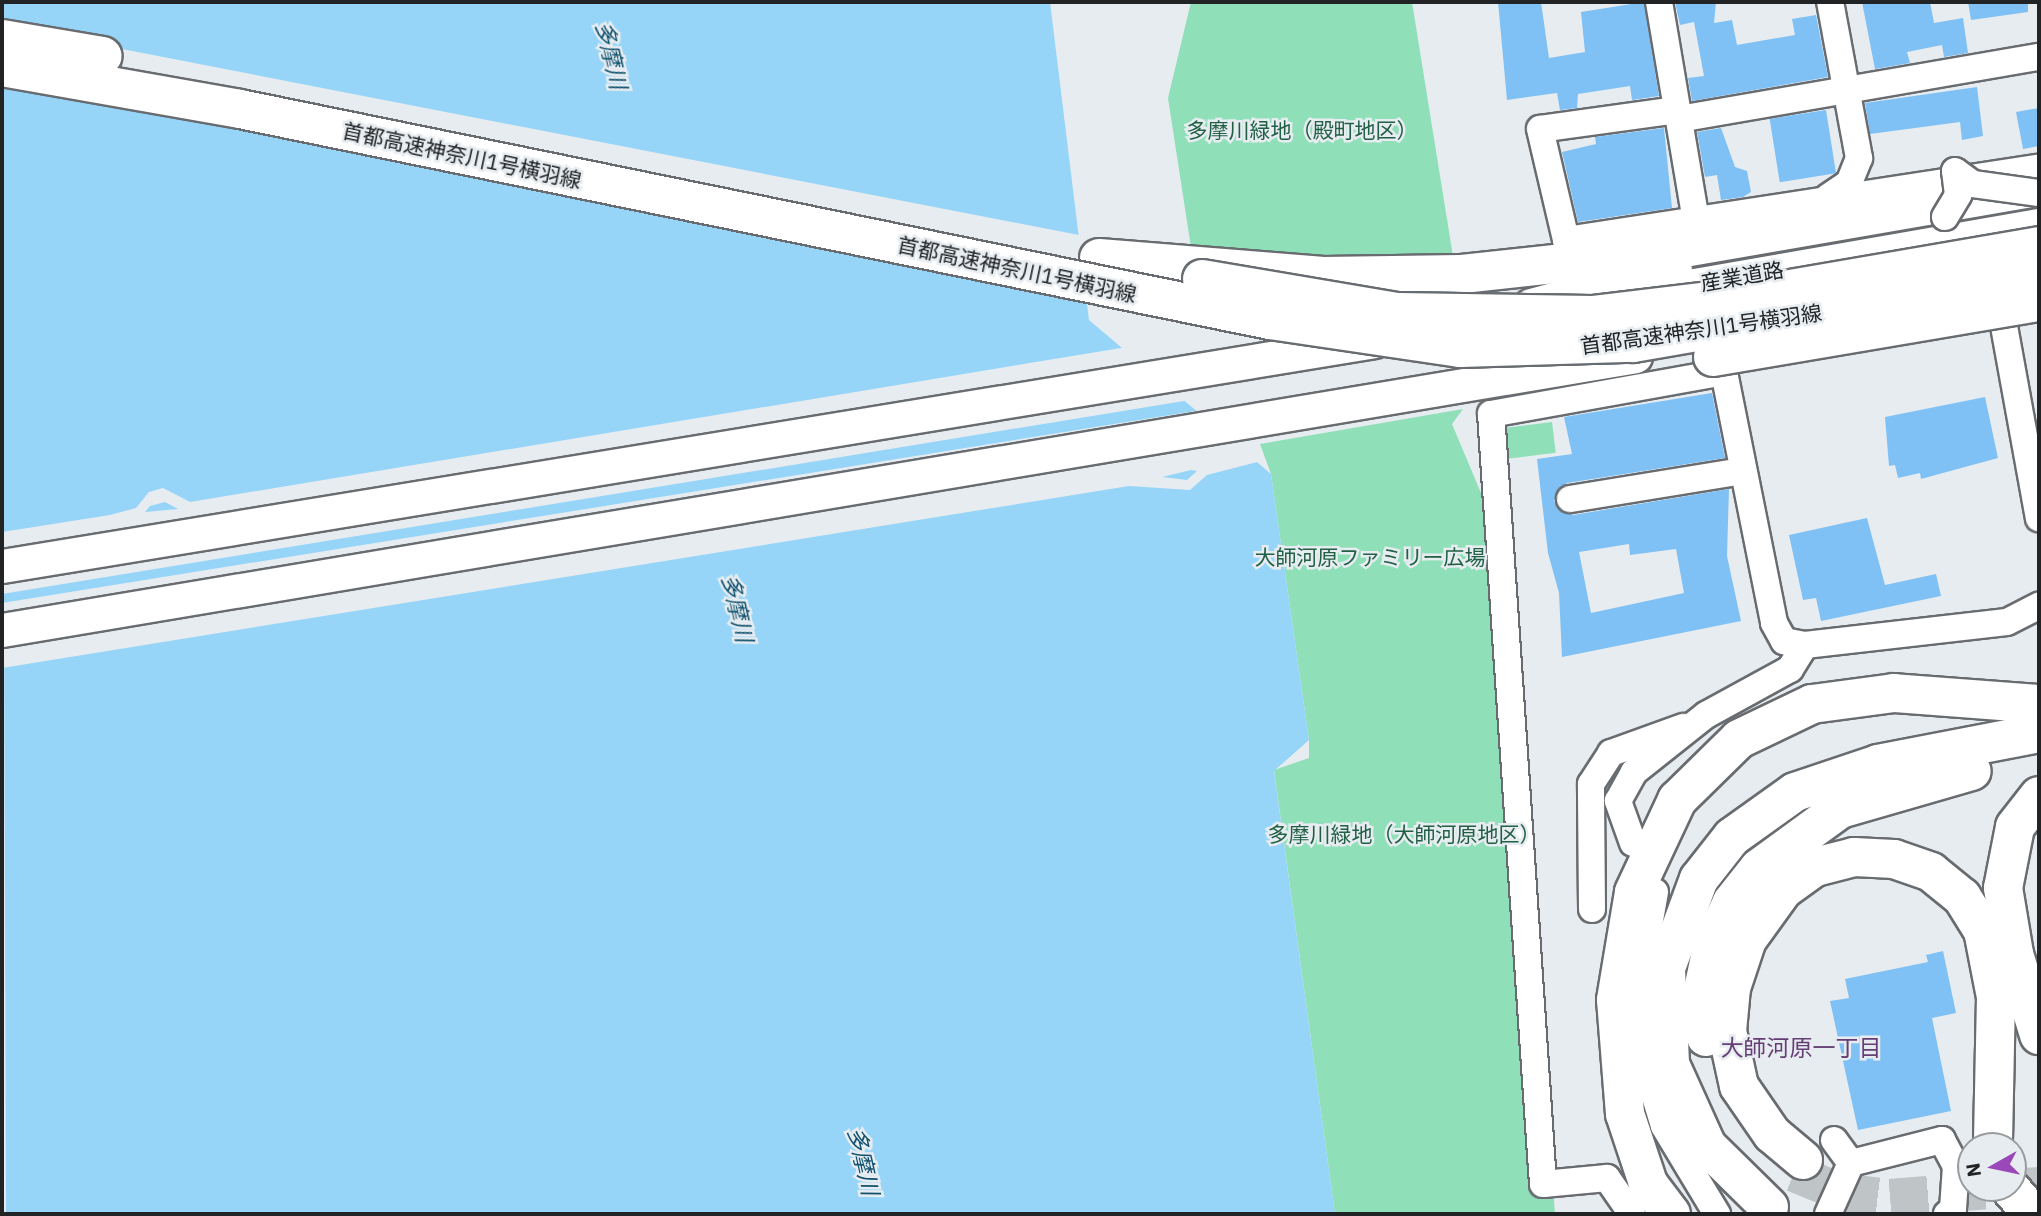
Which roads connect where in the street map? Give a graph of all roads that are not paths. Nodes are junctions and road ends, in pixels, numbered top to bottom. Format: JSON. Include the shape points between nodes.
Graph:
{"nodes":[{"id":1,"x":1659,"y":2,"type":"edge"},
{"id":2,"x":1830,"y":2,"type":"edge"},
{"id":3,"x":2,"y":39,"type":"edge"},
{"id":4,"x":2039,"y":57,"type":"edge"},
{"id":5,"x":2,"y":67,"type":"edge"},
{"id":6,"x":1849,"y":91,"type":"junction"},
{"id":7,"x":1678,"y":115,"type":"junction"},
{"id":8,"x":2039,"y":168,"type":"edge"},
{"id":9,"x":2039,"y":187,"type":"edge"},
{"id":10,"x":2039,"y":193,"type":"edge"},
{"id":11,"x":2039,"y":200,"type":"edge"},
{"id":12,"x":1841,"y":209,"type":"junction"},
{"id":13,"x":1945,"y":217,"type":"junction"},
{"id":14,"x":1696,"y":221,"type":"junction"},
{"id":15,"x":2039,"y":225,"type":"edge"},
{"id":16,"x":2039,"y":246,"type":"edge"},
{"id":17,"x":1099,"y":258,"type":"junction"},
{"id":18,"x":2039,"y":274,"type":"edge"},
{"id":19,"x":2039,"y":284,"type":"edge"},
{"id":20,"x":1686,"y":286,"type":"junction"},
{"id":21,"x":1997,"y":290,"type":"junction"},
{"id":22,"x":2039,"y":302,"type":"edge"},
{"id":23,"x":1447,"y":322,"type":"junction"},
{"id":24,"x":1347,"y":334,"type":"junction"},
{"id":25,"x":1698,"y":345,"type":"junction"},
{"id":26,"x":1724,"y":372,"type":"junction"},
{"id":27,"x":1743,"y":471,"type":"junction"},
{"id":28,"x":1570,"y":499,"type":"dead end"},
{"id":29,"x":2039,"y":518,"type":"edge"},
{"id":30,"x":2,"y":566,"type":"edge"},
{"id":31,"x":2039,"y":606,"type":"edge"},
{"id":32,"x":2,"y":630,"type":"edge"},
{"id":33,"x":1805,"y":645,"type":"junction"},
{"id":34,"x":2039,"y":704,"type":"edge"},
{"id":35,"x":1695,"y":723,"type":"junction"},
{"id":36,"x":2039,"y":733,"type":"edge"},
{"id":37,"x":2039,"y":759,"type":"edge"},
{"id":38,"x":2039,"y":796,"type":"edge"},
{"id":39,"x":1633,"y":843,"type":"dead end"},
{"id":40,"x":1655,"y":892,"type":"dead end"},
{"id":41,"x":1592,"y":909,"type":"dead end"},
{"id":42,"x":2039,"y":1035,"type":"edge"},
{"id":43,"x":1993,"y":1132,"type":"edge"},
{"id":44,"x":1810,"y":1158,"type":"junction"},
{"id":45,"x":1851,"y":1163,"type":"junction"},
{"id":46,"x":1769,"y":1208,"type":"tunnel mouth"},
{"id":47,"x":1835,"y":1213,"type":"edge"},
{"id":48,"x":1632,"y":1214,"type":"edge"},
{"id":49,"x":1671,"y":1214,"type":"edge"},
{"id":50,"x":1717,"y":1214,"type":"edge"},
{"id":51,"x":1947,"y":1214,"type":"edge"}],
"edges":[{"from":1,"to":7,"type":"street"},
{"from":2,"to":6,"type":"street"},
{"from":3,"to":17,"type":"highway","name":"首都高速神奈川1号横羽線","bridge":true},
{"from":4,"to":6,"type":"street"},
{"from":5,"to":24,"type":"highway","name":"首都高速神奈川1号横羽線","bridge":true},
{"from":6,"to":7,"type":"street"},
{"from":6,"to":12,"type":"street","via":[[1857,172]]},
{"from":7,"to":14,"type":"street"},
{"from":7,"to":14,"type":"street","via":[[1540,129],[1566,240]]},
{"from":8,"to":12,"type":"street"},
{"from":9,"to":12,"type":"highway"},
{"from":10,"to":13,"type":"street","bridge":true,"via":[[1972,184],[1955,171],[1958,195]]},
{"from":11,"to":13,"type":"highway"},
{"from":12,"to":14,"type":"street"},
{"from":12,"to":17,"type":"highway","via":[[1655,253],[1427,276],[1309,275]]},
{"from":13,"to":23,"type":"highway","bridge":true,"via":[[1696,263],[1526,309]]},
{"from":15,"to":20,"type":"main road","name":"産業道路"},
{"from":16,"to":23,"type":"highway","name":"首都高速神奈川1号横羽線","bridge":true,"via":[[1664,308]]},
{"from":17,"to":23,"type":"highway","name":"首都高速神奈川1号横羽線","bridge":true},
{"from":18,"to":24,"type":"highway","name":"首都高速神奈川1号横羽線","bridge":true,"via":[[1587,348],[1460,348]]},
{"from":19,"to":21,"type":"main road"},
{"from":20,"to":23,"type":"main road","name":"産業道路"},
{"from":20,"to":25,"type":"street"},
{"from":21,"to":25,"type":"main road"},
{"from":21,"to":29,"type":"street"},
{"from":22,"to":24,"type":"highway","bridge":true,"via":[[1616,368],[1483,363]]},
{"from":23,"to":30,"type":"main road","name":"産業道路","bridge":true},
{"from":25,"to":26,"type":"street"},
{"from":25,"to":32,"type":"main road"},
{"from":26,"to":27,"type":"street"},
{"from":26,"to":48,"type":"street","via":[[1491,414],[1543,1185],[1606,1178]]},
{"from":27,"to":28,"type":"street"},
{"from":27,"to":33,"type":"street","via":[[1759,512],[1773,623],[1784,641]]},
{"from":31,"to":33,"type":"street","via":[[2007,622]]},
{"from":33,"to":35,"type":"street","via":[[1790,669]]},
{"from":34,"to":49,"type":"highway","via":[[1894,693],[1812,704],[1739,739],[1676,800],[1634,892],[1616,1000],[1625,1114],[1648,1183]]},
{"from":35,"to":39,"type":"street","via":[[1625,784],[1618,801]]},
{"from":35,"to":41,"type":"street","via":[[1611,753],[1591,784]]},
{"from":36,"to":46,"type":"highway","via":[[1911,756],[1812,784],[1751,819],[1699,879],[1666,968],[1671,1064],[1707,1146]]},
{"from":37,"to":44,"type":"highway","via":[[1935,778],[1839,809],[1777,851],[1732,902],[1713,943],[1703,990],[1711,1061],[1742,1125]]},
{"from":38,"to":42,"type":"highway","via":[[2015,827],[2003,888],[2014,954]]},
{"from":40,"to":50,"type":"street","via":[[1640,976],[1642,1054],[1664,1126]]},
{"from":43,"to":44,"type":"highway","via":[[1996,998],[1983,930],[1962,897],[1931,872],[1894,859],[1854,857],[1815,867],[1783,890],[1747,940],[1731,988],[1727,1031],[1739,1086],[1772,1134]]},
{"from":44,"to":45,"type":"street"},
{"from":45,"to":47,"type":"street"},
{"from":45,"to":51,"type":"street","via":[[1942,1140],[1956,1166],[1953,1209]]}]}
